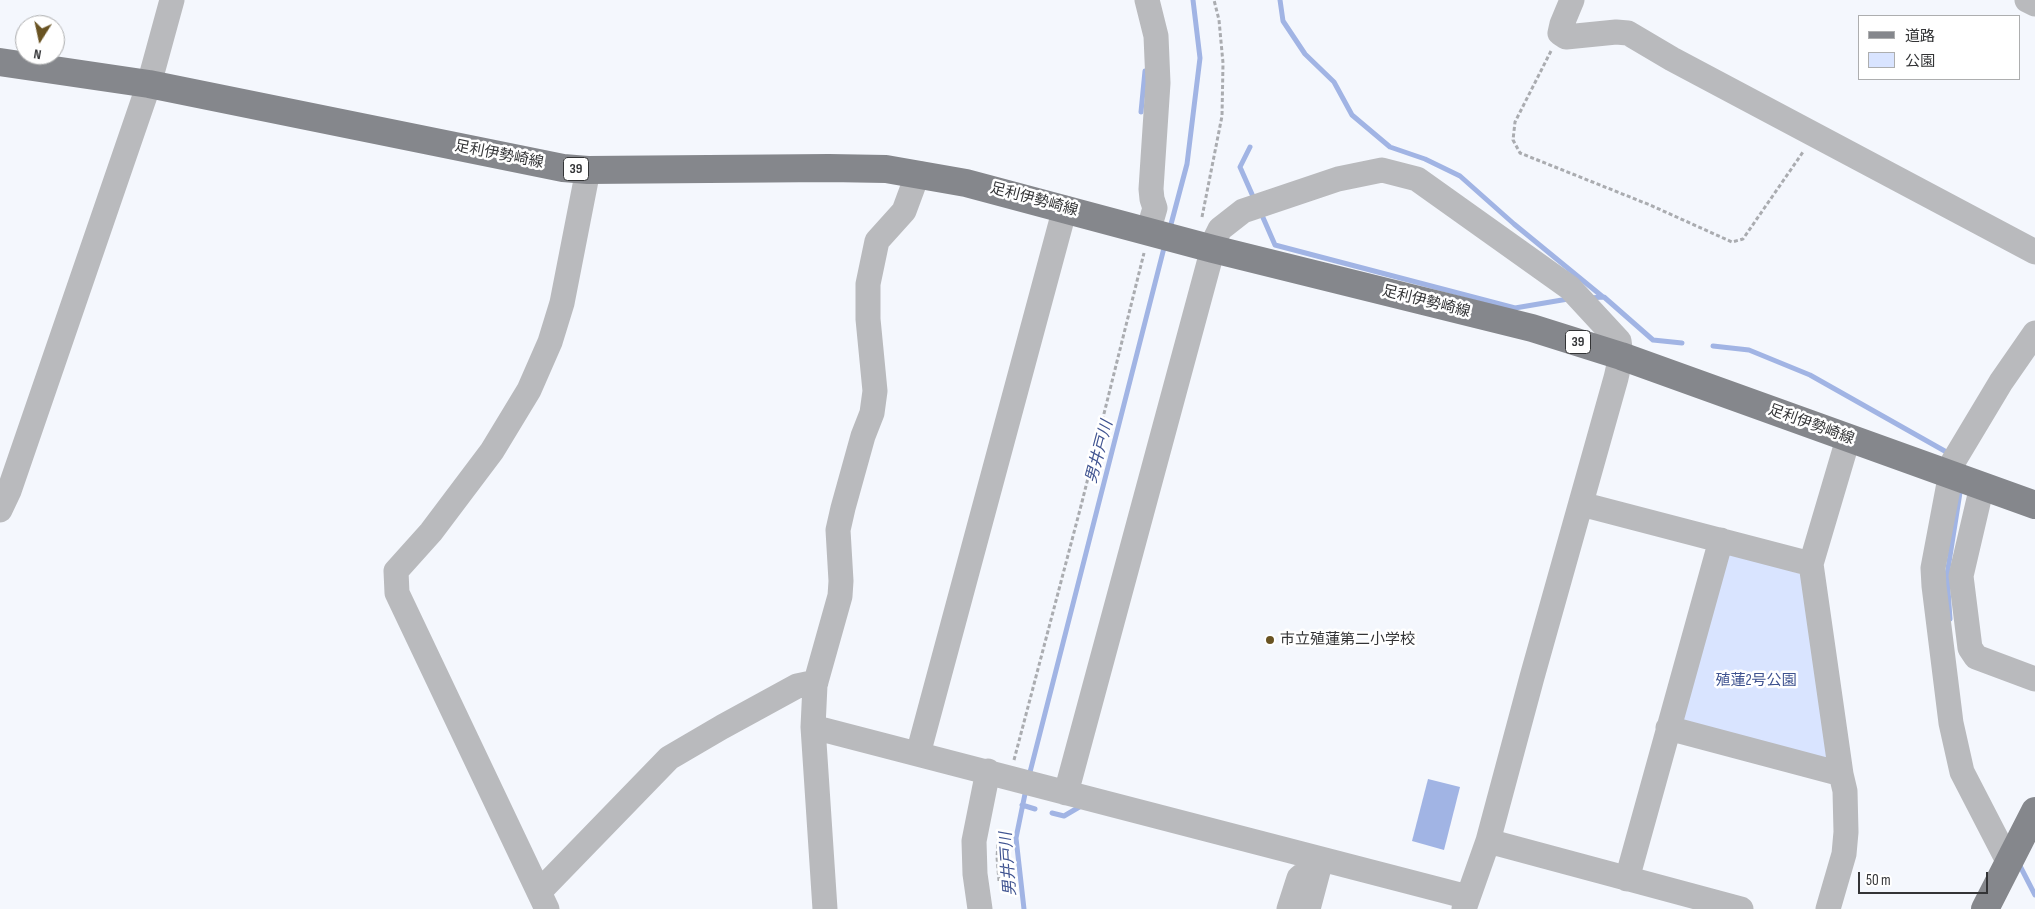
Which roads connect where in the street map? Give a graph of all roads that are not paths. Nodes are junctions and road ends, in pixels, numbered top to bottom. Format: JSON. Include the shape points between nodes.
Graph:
{"nodes":[{"id":1,"x":172,"y":0,"type":"edge"},
{"id":2,"x":1147,"y":0,"type":"edge"},
{"id":3,"x":1572,"y":0,"type":"edge"},
{"id":4,"x":2027,"y":0,"type":"edge"},
{"id":5,"x":2035,"y":4,"type":"edge"},
{"id":6,"x":0,"y":62,"type":"edge"},
{"id":7,"x":149,"y":84,"type":"junction"},
{"id":8,"x":588,"y":170,"type":"junction"},
{"id":9,"x":921,"y":174,"type":"junction"},
{"id":10,"x":1066,"y":208,"type":"junction"},
{"id":11,"x":1201,"y":238,"type":"junction"},
{"id":12,"x":1149,"y":239,"type":"junction"},
{"id":13,"x":2035,"y":252,"type":"edge"},
{"id":14,"x":2035,"y":333,"type":"edge"},
{"id":15,"x":1621,"y":356,"type":"junction"},
{"id":16,"x":1848,"y":439,"type":"junction"},
{"id":17,"x":1962,"y":473,"type":"junction"},
{"id":18,"x":1580,"y":504,"type":"junction"},
{"id":19,"x":2035,"y":504,"type":"edge"},
{"id":20,"x":0,"y":510,"type":"edge"},
{"id":21,"x":1721,"y":540,"type":"junction"},
{"id":22,"x":1811,"y":564,"type":"junction"},
{"id":23,"x":2035,"y":678,"type":"edge"},
{"id":24,"x":816,"y":682,"type":"junction"},
{"id":25,"x":812,"y":727,"type":"junction"},
{"id":26,"x":1668,"y":728,"type":"junction"},
{"id":27,"x":918,"y":754,"type":"junction"},
{"id":28,"x":1005,"y":773,"type":"junction"},
{"id":29,"x":1841,"y":774,"type":"junction"},
{"id":30,"x":1054,"y":790,"type":"junction"},
{"id":31,"x":2035,"y":811,"type":"edge"},
{"id":32,"x":1488,"y":841,"type":"junction"},
{"id":33,"x":2012,"y":856,"type":"junction"},
{"id":34,"x":1321,"y":860,"type":"junction"},
{"id":35,"x":1627,"y":878,"type":"junction"},
{"id":36,"x":543,"y":901,"type":"edge"},
{"id":37,"x":1466,"y":903,"type":"edge"},
{"id":38,"x":825,"y":909,"type":"edge"},
{"id":39,"x":980,"y":909,"type":"edge"},
{"id":40,"x":1288,"y":909,"type":"edge"},
{"id":41,"x":1308,"y":909,"type":"edge"},
{"id":42,"x":1741,"y":909,"type":"edge"},
{"id":43,"x":1828,"y":909,"type":"edge"},
{"id":44,"x":1985,"y":909,"type":"edge"}],
"edges":[{"from":1,"to":7,"type":"street"},
{"from":2,"to":12,"type":"street","via":[[1156,36],[1158,83],[1151,189],[1155,208]]},
{"from":3,"to":13,"type":"street","via":[[1560,33],[1566,37],[1628,33]]},
{"from":4,"to":5,"type":"street"},
{"from":6,"to":7,"type":"main road","name":"足利伊勢崎線","number":"39"},
{"from":7,"to":8,"type":"main road","name":"足利伊勢崎線","number":"39","via":[[553,166]]},
{"from":7,"to":20,"type":"street","via":[[10,491]]},
{"from":8,"to":9,"type":"main road","name":"足利伊勢崎線","number":"39","via":[[829,168],[886,169]]},
{"from":8,"to":36,"type":"street","via":[[562,303],[550,342],[529,390],[492,451],[431,532],[396,571],[397,593]]},
{"from":9,"to":10,"type":"main road","name":"足利伊勢崎線","number":"39"},
{"from":9,"to":24,"type":"street","via":[[904,211],[877,240],[868,284],[875,391],[872,413],[838,530],[840,596]]},
{"from":10,"to":12,"type":"main road","name":"足利伊勢崎線","number":"39"},
{"from":10,"to":27,"type":"street"},
{"from":11,"to":12,"type":"main road","name":"足利伊勢崎線","number":"39"},
{"from":11,"to":15,"type":"main road","name":"足利伊勢崎線","number":"39","via":[[1532,328]]},
{"from":11,"to":15,"type":"street","via":[[1220,229],[1242,211],[1338,179],[1382,170],[1417,179],[1570,288],[1619,341]]},
{"from":11,"to":30,"type":"street"},
{"from":14,"to":17,"type":"street","via":[[2001,382]]},
{"from":15,"to":16,"type":"main road","name":"足利伊勢崎線","number":"39"},
{"from":15,"to":18,"type":"street"},
{"from":16,"to":17,"type":"main road","name":"足利伊勢崎線","number":"39"},
{"from":16,"to":22,"type":"street"},
{"from":17,"to":19,"type":"main road","name":"足利伊勢崎線","number":"39"},
{"from":17,"to":23,"type":"street","via":[[1961,576],[1970,648],[1976,657]]},
{"from":17,"to":33,"type":"street","via":[[1934,568],[1951,723],[1962,772]]},
{"from":18,"to":21,"type":"street"},
{"from":18,"to":32,"type":"street"},
{"from":21,"to":22,"type":"street"},
{"from":21,"to":26,"type":"street"},
{"from":22,"to":29,"type":"street"},
{"from":24,"to":25,"type":"street"},
{"from":24,"to":36,"type":"street","via":[[797,686],[669,758]]},
{"from":25,"to":27,"type":"street"},
{"from":25,"to":38,"type":"street"},
{"from":26,"to":29,"type":"street"},
{"from":26,"to":35,"type":"street"},
{"from":27,"to":28,"type":"street"},
{"from":28,"to":30,"type":"street"},
{"from":28,"to":39,"type":"street","via":[[974,841]]},
{"from":29,"to":43,"type":"street","via":[[1845,790],[1846,832],[1840,871]]},
{"from":30,"to":34,"type":"street"},
{"from":31,"to":33,"type":"main road"},
{"from":32,"to":35,"type":"street"},
{"from":32,"to":37,"type":"street"},
{"from":33,"to":44,"type":"main road"},
{"from":34,"to":37,"type":"street"},
{"from":34,"to":40,"type":"street","via":[[1299,878]]},
{"from":34,"to":41,"type":"street"},
{"from":35,"to":42,"type":"street"}]}
